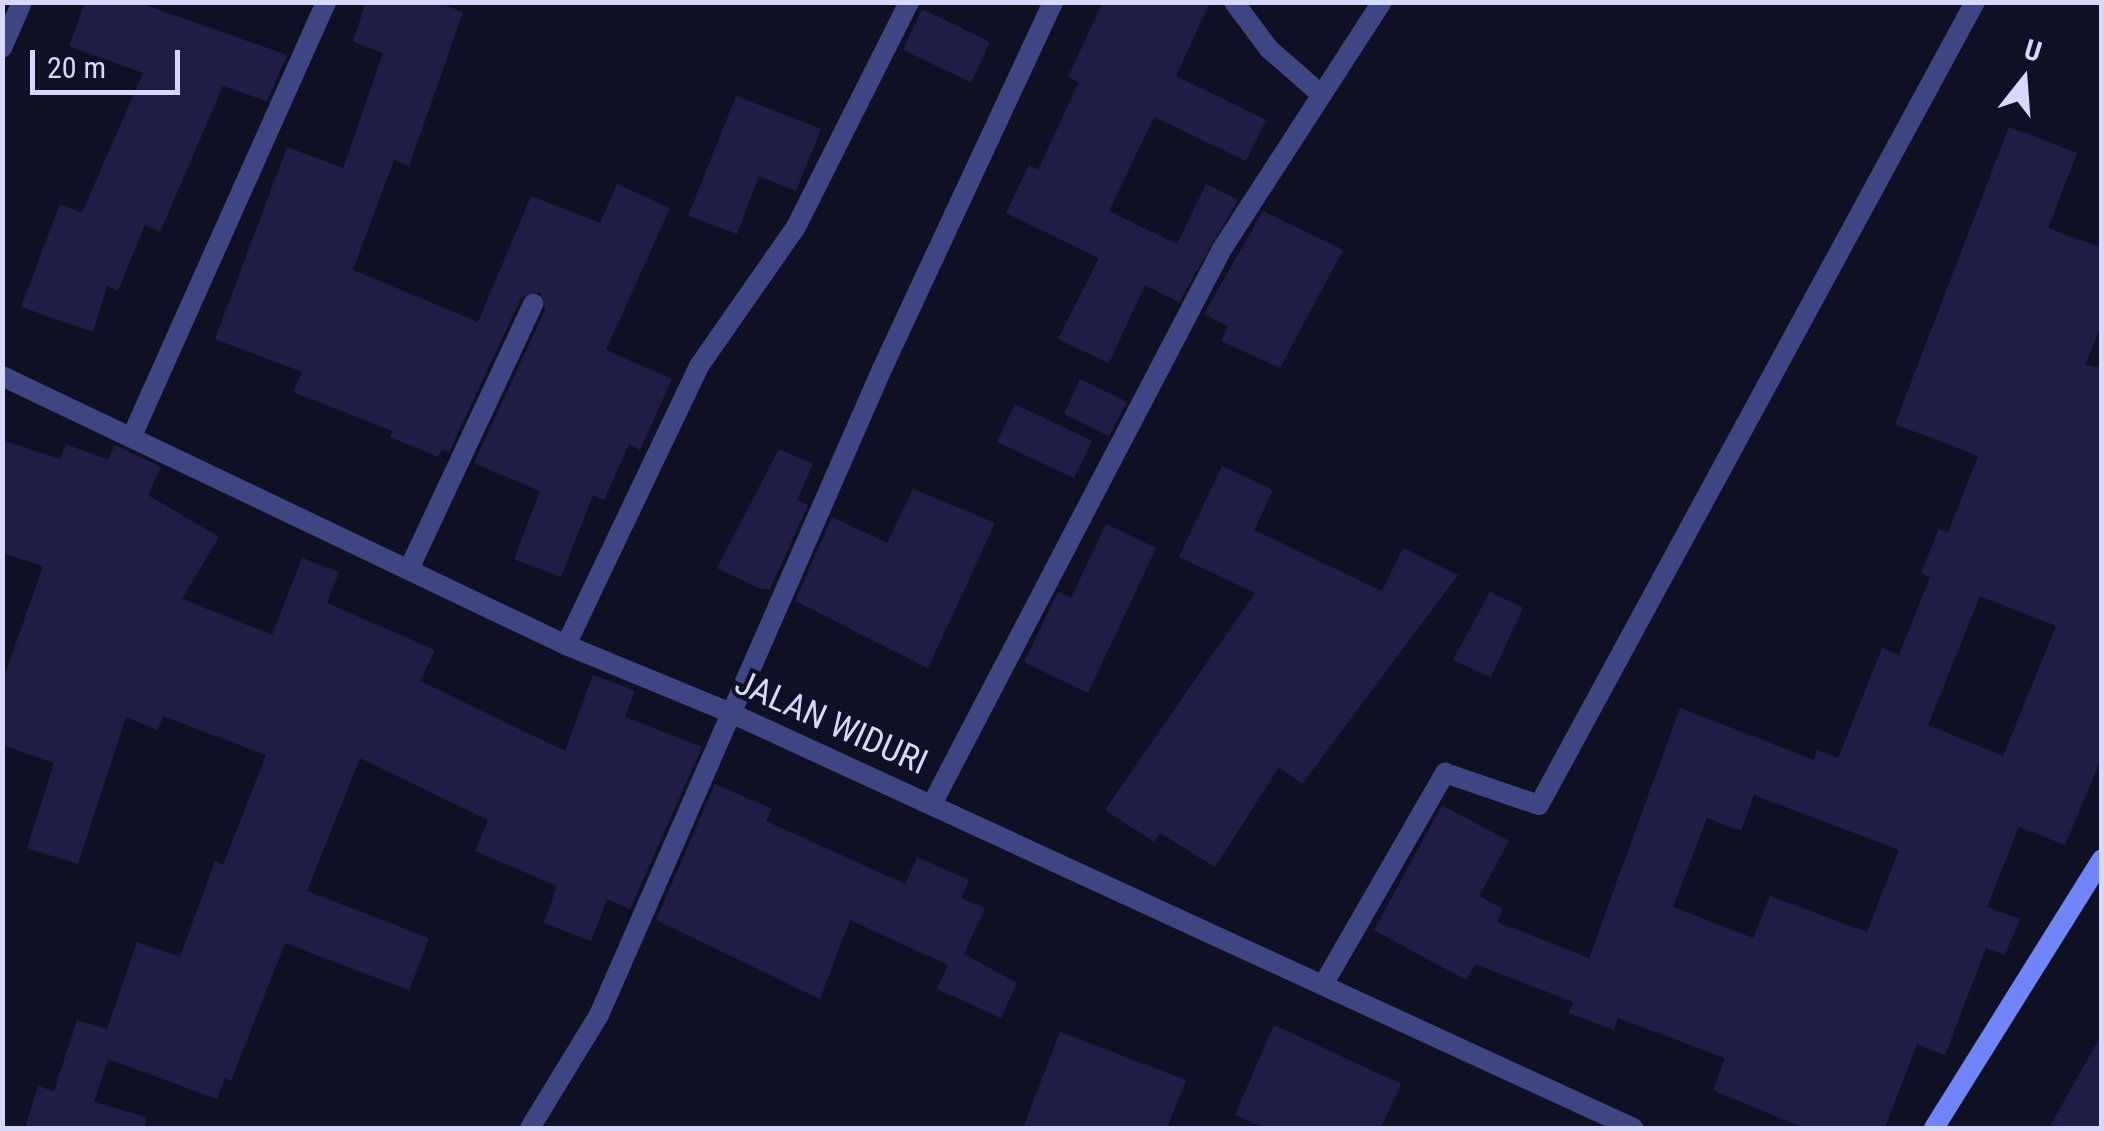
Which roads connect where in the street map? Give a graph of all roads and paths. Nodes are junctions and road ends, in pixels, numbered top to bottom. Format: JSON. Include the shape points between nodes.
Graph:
{"nodes":[{"id":1,"x":22,"y":2,"type":"edge"},
{"id":2,"x":326,"y":2,"type":"edge"},
{"id":3,"x":908,"y":2,"type":"edge"},
{"id":4,"x":1053,"y":2,"type":"edge"},
{"id":5,"x":1234,"y":2,"type":"edge"},
{"id":6,"x":1382,"y":2,"type":"edge"},
{"id":7,"x":1975,"y":2,"type":"edge"},
{"id":8,"x":2,"y":48,"type":"edge"},
{"id":9,"x":1322,"y":95,"type":"junction"},
{"id":10,"x":533,"y":304,"type":"dead end"},
{"id":11,"x":2,"y":376,"type":"edge"},
{"id":12,"x":132,"y":436,"type":"junction"},
{"id":13,"x":409,"y":569,"type":"junction"},
{"id":14,"x":566,"y":645,"type":"junction"},
{"id":15,"x":734,"y":714,"type":"junction"},
{"id":16,"x":932,"y":804,"type":"junction"},
{"id":17,"x":2102,"y":859,"type":"edge"},
{"id":18,"x":1323,"y":985,"type":"junction"},
{"id":19,"x":1625,"y":1127,"type":"edge"},
{"id":20,"x":530,"y":1128,"type":"edge"},
{"id":21,"x":1934,"y":1128,"type":"edge"}],
"edges":[{"from":1,"to":8,"type":"street"},
{"from":2,"to":12,"type":"street"},
{"from":3,"to":14,"type":"street","via":[[796,227],[699,366]]},
{"from":4,"to":15,"type":"street","via":[[882,369]]},
{"from":5,"to":9,"type":"street","via":[[1268,49]]},
{"from":6,"to":9,"type":"street"},
{"from":7,"to":18,"type":"street","via":[[1539,805],[1445,773]]},
{"from":9,"to":16,"type":"street","via":[[1222,249]]},
{"from":10,"to":13,"type":"street"},
{"from":11,"to":12,"type":"street","name":"JALAN WIDURI"},
{"from":12,"to":13,"type":"street","name":"JALAN WIDURI"},
{"from":13,"to":14,"type":"street","name":"JALAN WIDURI"},
{"from":14,"to":15,"type":"street","name":"JALAN WIDURI"},
{"from":15,"to":16,"type":"street","name":"JALAN WIDURI"},
{"from":15,"to":20,"type":"street","via":[[599,1016]]},
{"from":16,"to":18,"type":"street","name":"JALAN WIDURI"},
{"from":17,"to":21,"type":"main road"},
{"from":18,"to":19,"type":"street","name":"JALAN WIDURI"}]}
